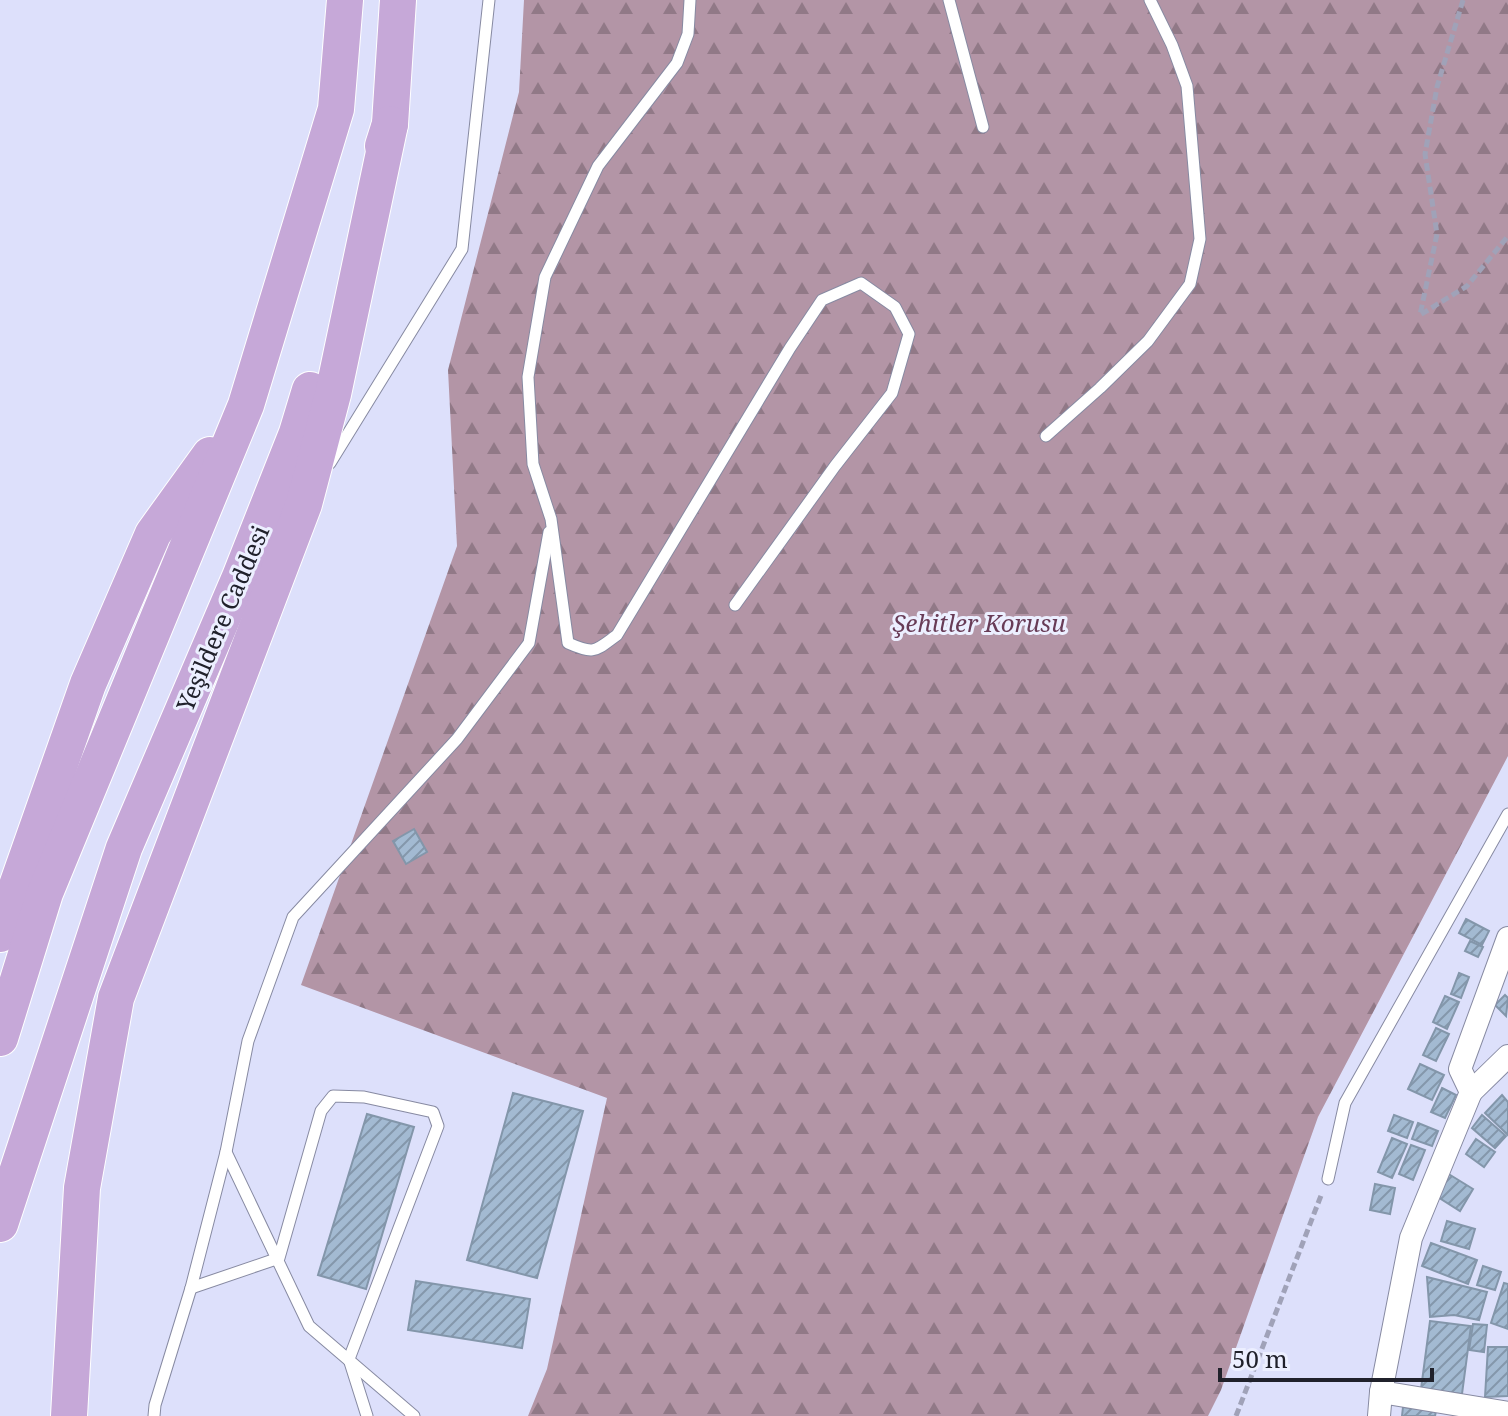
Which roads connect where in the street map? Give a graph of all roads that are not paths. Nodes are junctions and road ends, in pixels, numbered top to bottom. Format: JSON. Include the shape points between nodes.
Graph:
{"nodes":[{"id":1,"x":345,"y":0,"type":"edge"},
{"id":2,"x":398,"y":0,"type":"edge"},
{"id":3,"x":489,"y":0,"type":"edge"},
{"id":4,"x":690,"y":0,"type":"edge"},
{"id":5,"x":949,"y":0,"type":"edge"},
{"id":6,"x":1150,"y":0,"type":"edge"},
{"id":7,"x":390,"y":124,"type":"junction"},
{"id":8,"x":983,"y":127,"type":"dead end"},
{"id":9,"x":246,"y":405,"type":"junction"},
{"id":10,"x":1046,"y":436,"type":"dead end"},
{"id":11,"x":304,"y":504,"type":"junction"},
{"id":12,"x":551,"y":519,"type":"junction"},
{"id":13,"x":735,"y":605,"type":"dead end"},
{"id":14,"x":1508,"y":814,"type":"edge"},
{"id":15,"x":0,"y":934,"type":"edge"},
{"id":16,"x":1508,"y":938,"type":"edge"},
{"id":17,"x":0,"y":1038,"type":"edge"},
{"id":18,"x":1508,"y":1056,"type":"edge"},
{"id":19,"x":1471,"y":1092,"type":"junction"},
{"id":20,"x":226,"y":1152,"type":"junction"},
{"id":21,"x":1328,"y":1179,"type":"road end"},
{"id":22,"x":0,"y":1224,"type":"edge"},
{"id":23,"x":279,"y":1258,"type":"junction"},
{"id":24,"x":191,"y":1288,"type":"junction"},
{"id":25,"x":349,"y":1359,"type":"junction"},
{"id":26,"x":1381,"y":1392,"type":"junction"},
{"id":27,"x":1508,"y":1413,"type":"edge"},
{"id":28,"x":69,"y":1416,"type":"edge"},
{"id":29,"x":154,"y":1416,"type":"edge"},
{"id":30,"x":367,"y":1416,"type":"edge"},
{"id":31,"x":414,"y":1416,"type":"edge"},
{"id":32,"x":1379,"y":1416,"type":"edge"}],
"edges":[{"from":1,"to":9,"type":"highway","via":[[336,109]]},
{"from":2,"to":7,"type":"highway","name":"Yeşildere Caddesi"},
{"from":3,"to":11,"type":"lane","via":[[462,249]]},
{"from":4,"to":12,"type":"lane","via":[[688,34],[677,63],[598,166],[545,277],[528,377],[533,464]]},
{"from":5,"to":8,"type":"lane"},
{"from":6,"to":10,"type":"lane","via":[[1187,86],[1200,239],[1190,284],[1148,341]]},
{"from":7,"to":11,"type":"highway","via":[[333,394]]},
{"from":7,"to":22,"type":"highway","name":"Yeşildere Caddesi","via":[[297,433],[124,848]]},
{"from":9,"to":15,"type":"highway","via":[[153,534],[88,684]]},
{"from":9,"to":17,"type":"highway","via":[[45,893]]},
{"from":11,"to":28,"type":"highway","via":[[116,998],[82,1188]]},
{"from":12,"to":13,"type":"lane","via":[[568,643],[587,652],[600,648],[617,635],[822,300],[861,283],[895,307],[909,334],[892,393]]},
{"from":12,"to":20,"type":"lane","via":[[529,643],[457,739],[293,917],[248,1041]]},
{"from":14,"to":21,"type":"lane","via":[[1345,1103]]},
{"from":16,"to":19,"type":"street","via":[[1460,1069]]},
{"from":18,"to":19,"type":"street"},
{"from":19,"to":26,"type":"street","via":[[1411,1238]]},
{"from":20,"to":23,"type":"lane"},
{"from":20,"to":24,"type":"lane"},
{"from":23,"to":24,"type":"lane"},
{"from":23,"to":25,"type":"lane","via":[[309,1326]]},
{"from":23,"to":25,"type":"lane","via":[[321,1111],[333,1096],[433,1112],[438,1126]]},
{"from":24,"to":29,"type":"lane"},
{"from":25,"to":30,"type":"lane"},
{"from":25,"to":31,"type":"lane"},
{"from":26,"to":27,"type":"street"},
{"from":26,"to":32,"type":"street"}]}
